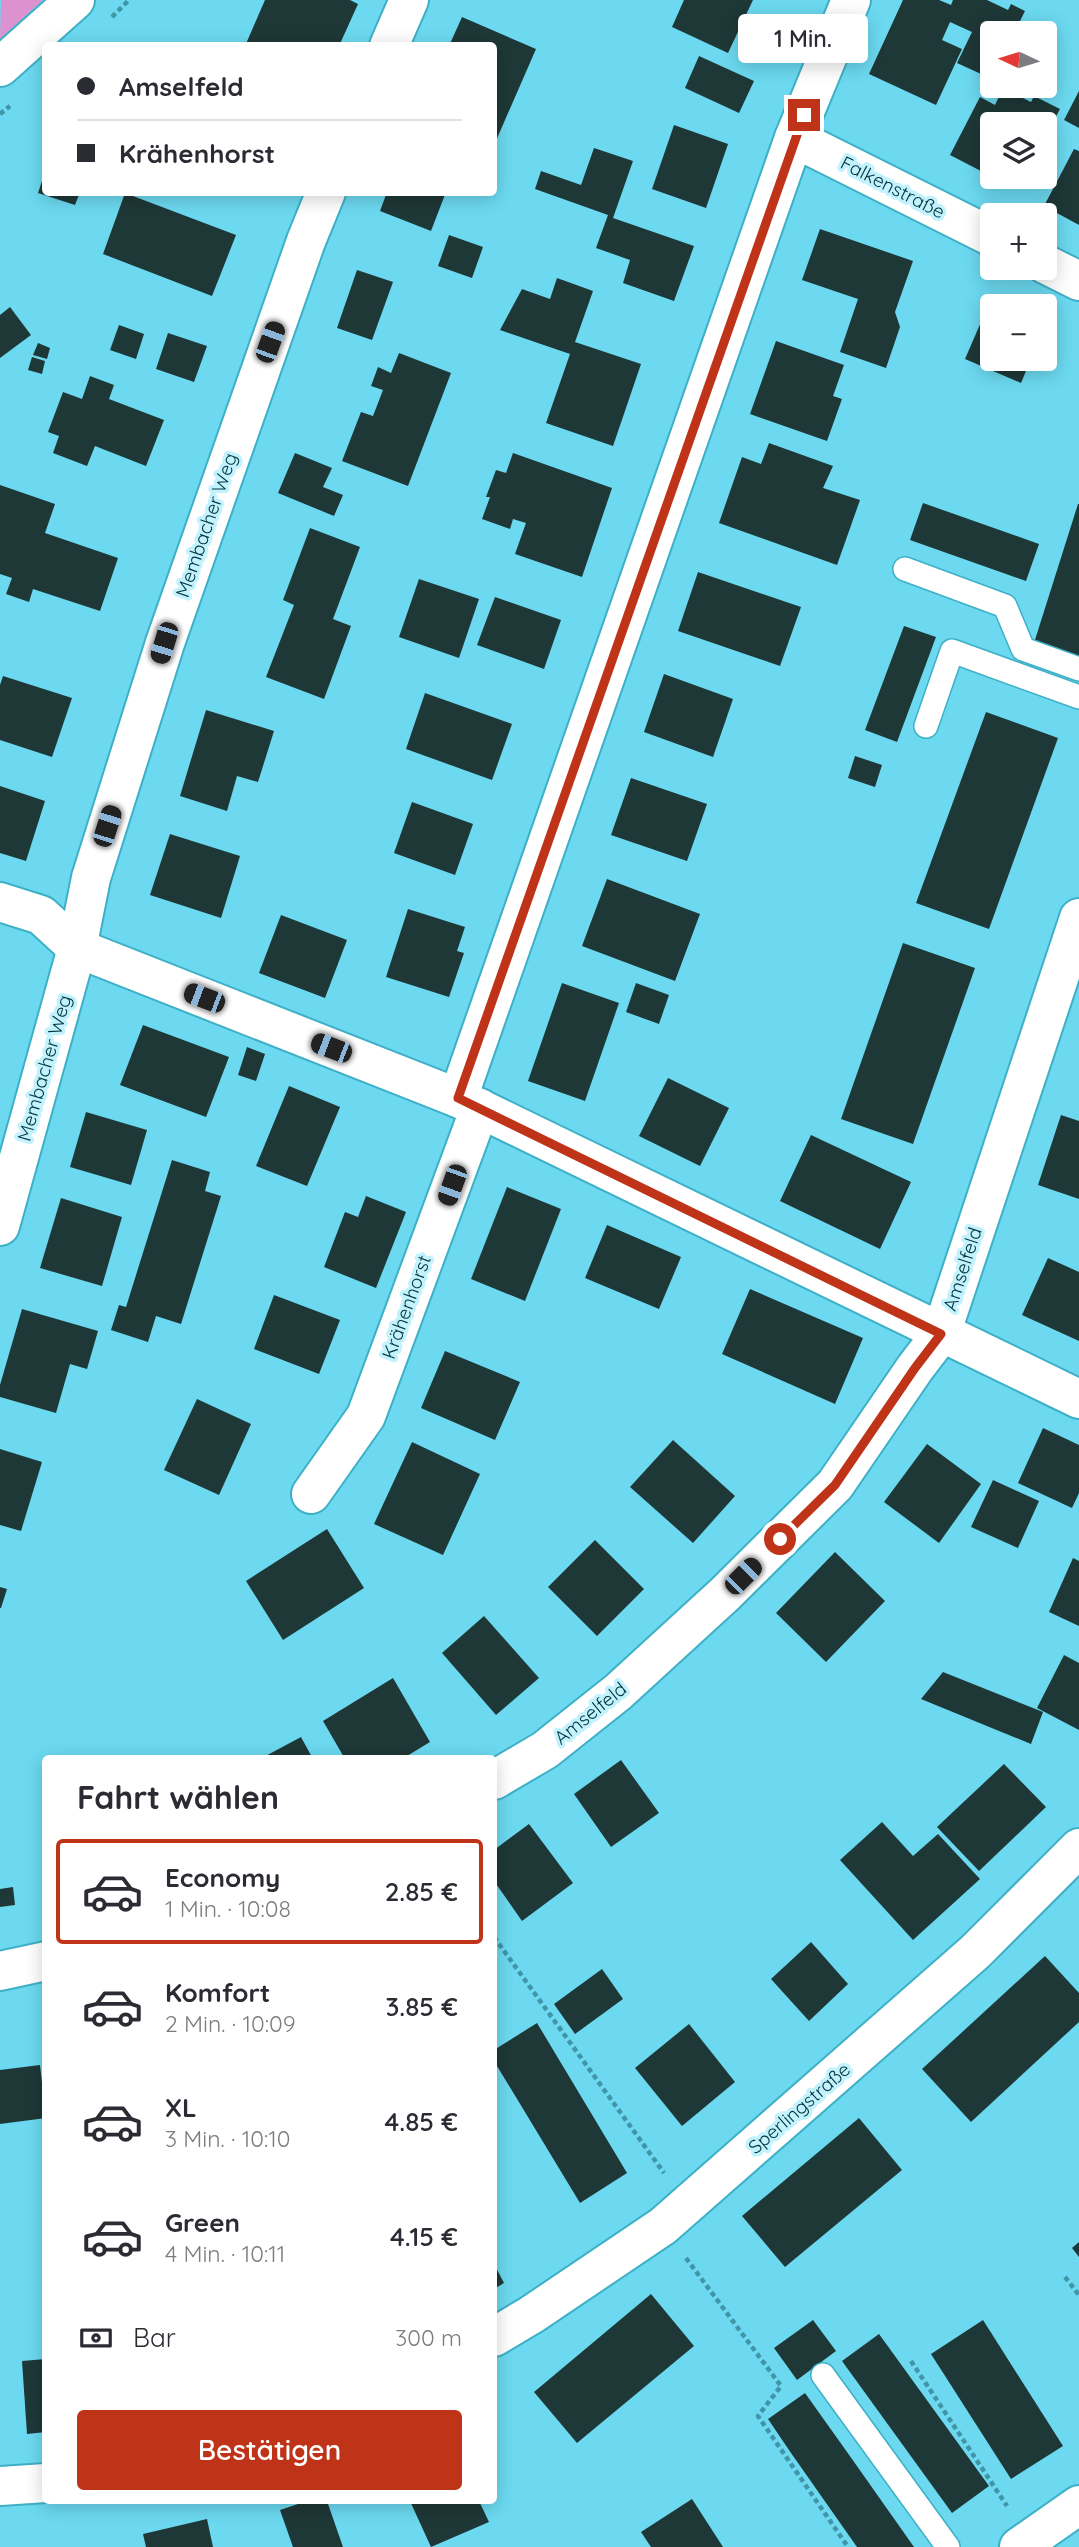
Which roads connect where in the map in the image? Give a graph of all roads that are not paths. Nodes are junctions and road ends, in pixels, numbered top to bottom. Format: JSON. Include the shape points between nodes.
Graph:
{"nodes":[{"id":1,"x":75,"y":0,"type":"edge"},
{"id":2,"x":409,"y":0,"type":"edge"},
{"id":3,"x":851,"y":0,"type":"edge"},
{"id":4,"x":391,"y":42,"type":"edge"},
{"id":5,"x":0,"y":67,"type":"edge"},
{"id":6,"x":794,"y":138,"type":"junction"},
{"id":7,"x":324,"y":196,"type":"edge"},
{"id":8,"x":980,"y":231,"type":"edge"},
{"id":9,"x":1057,"y":270,"type":"edge"},
{"id":10,"x":1079,"y":282,"type":"edge"},
{"id":11,"x":905,"y":569,"type":"dead end"},
{"id":12,"x":1079,"y":669,"type":"edge"},
{"id":13,"x":1079,"y":696,"type":"edge"},
{"id":14,"x":926,"y":726,"type":"dead end"},
{"id":15,"x":0,"y":902,"type":"edge"},
{"id":16,"x":1079,"y":918,"type":"edge"},
{"id":17,"x":77,"y":948,"type":"junction"},
{"id":18,"x":469,"y":1103,"type":"junction"},
{"id":19,"x":0,"y":1226,"type":"edge"},
{"id":20,"x":941,"y":1334,"type":"junction"},
{"id":21,"x":1079,"y":1399,"type":"edge"},
{"id":22,"x":311,"y":1494,"type":"dead end"},
{"id":23,"x":497,"y":1778,"type":"edge"},
{"id":24,"x":1079,"y":1848,"type":"edge"},
{"id":25,"x":42,"y":1962,"type":"edge"},
{"id":26,"x":0,"y":1971,"type":"edge"},
{"id":27,"x":497,"y":2335,"type":"edge"},
{"id":28,"x":823,"y":2375,"type":"dead end"},
{"id":29,"x":42,"y":2483,"type":"edge"},
{"id":30,"x":0,"y":2486,"type":"edge"},
{"id":31,"x":1079,"y":2505,"type":"edge"},
{"id":32,"x":1024,"y":2544,"type":"edge"},
{"id":33,"x":948,"y":2547,"type":"edge"}],
"edges":[{"from":1,"to":5,"type":"street"},
{"from":2,"to":4,"type":"street"},
{"from":3,"to":6,"type":"street","name":"Krähenhorst"},
{"from":6,"to":8,"type":"street","name":"Falkenstraße"},
{"from":6,"to":18,"type":"street","name":"Krähenhorst"},
{"from":7,"to":17,"type":"street","name":"Membacher Weg","via":[[164,643],[91,878]]},
{"from":9,"to":10,"type":"street"},
{"from":11,"to":12,"type":"lane","via":[[1005,606],[1023,649]]},
{"from":13,"to":14,"type":"lane","via":[[952,651]]},
{"from":15,"to":17,"type":"street","via":[[41,915]]},
{"from":16,"to":20,"type":"street","name":"Amselfeld"},
{"from":17,"to":18,"type":"street"},
{"from":17,"to":19,"type":"street","name":"Membacher Weg"},
{"from":18,"to":20,"type":"street"},
{"from":18,"to":22,"type":"street","name":"Krähenhorst","via":[[366,1416]]},
{"from":20,"to":21,"type":"street"},
{"from":20,"to":23,"type":"street","name":"Amselfeld","via":[[835,1485],[618,1692],[545,1750]]},
{"from":24,"to":27,"type":"street","name":"Sperlingstraße","via":[[975,1952],[675,2215]]},
{"from":25,"to":26,"type":"street"},
{"from":28,"to":33,"type":"lane"},
{"from":29,"to":30,"type":"street"},
{"from":31,"to":32,"type":"street"}]}
